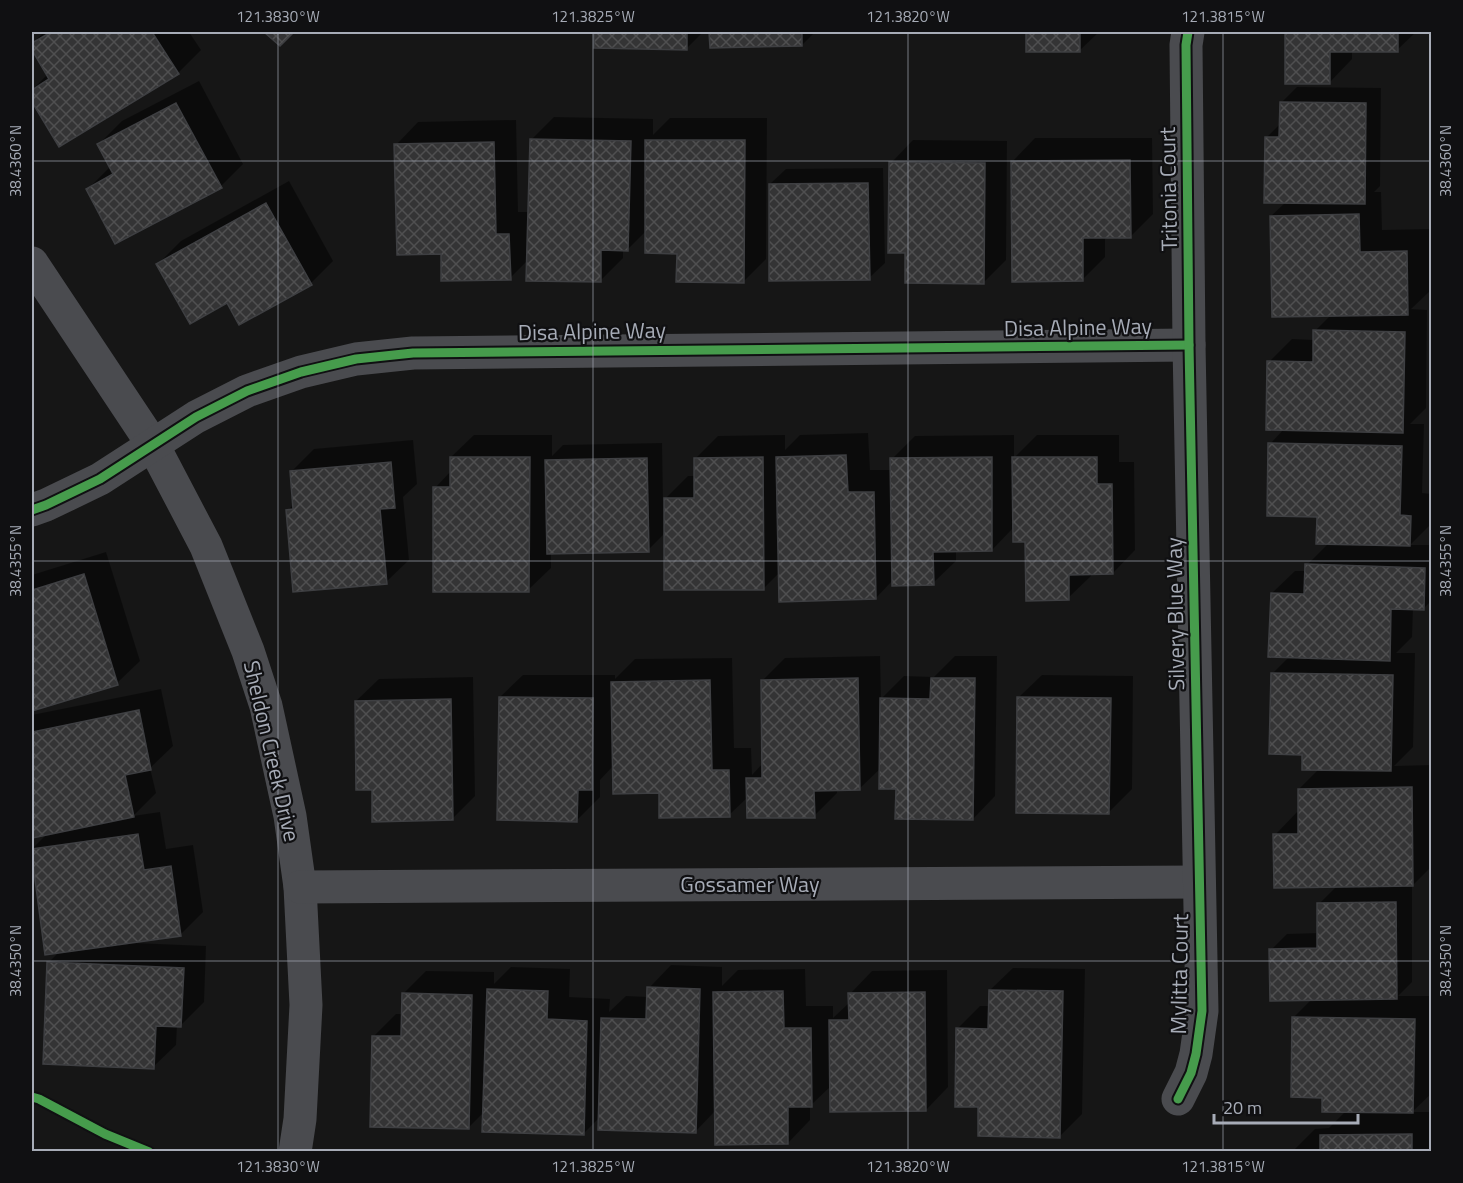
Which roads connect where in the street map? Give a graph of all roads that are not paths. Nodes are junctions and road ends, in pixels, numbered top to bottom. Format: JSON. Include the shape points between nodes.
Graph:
{"nodes":[{"id":1,"x":1188,"y":32,"type":"edge"},
{"id":2,"x":32,"y":263,"type":"edge"},
{"id":3,"x":1189,"y":345,"type":"junction"},
{"id":4,"x":153,"y":446,"type":"junction"},
{"id":5,"x":32,"y":510,"type":"edge"},
{"id":6,"x":1199,"y":882,"type":"junction"},
{"id":7,"x":300,"y":887,"type":"junction"},
{"id":8,"x":1178,"y":1099,"type":"dead end"},
{"id":9,"x":295,"y":1152,"type":"edge"}],
"edges":[{"from":1,"to":3,"type":"street","name":"Tritonia Court"},
{"from":2,"to":4,"type":"street","name":"Sheldon Creek Drive"},
{"from":3,"to":4,"type":"street","name":"Disa Alpine Way","via":[[413,353],[356,359],[258,387],[196,417]]},
{"from":3,"to":6,"type":"street","name":"Silvery Blue Way"},
{"from":4,"to":5,"type":"street","name":"Disa Alpine Way","via":[[100,479]]},
{"from":4,"to":7,"type":"street","name":"Sheldon Creek Drive","via":[[206,546],[248,651],[266,706],[290,816]]},
{"from":6,"to":7,"type":"street","name":"Gossamer Way"},
{"from":6,"to":8,"type":"street","name":"Mylitta Court","via":[[1202,1011],[1191,1073]]},
{"from":7,"to":9,"type":"street","name":"Sheldon Creek Drive","via":[[306,1005]]}]}
